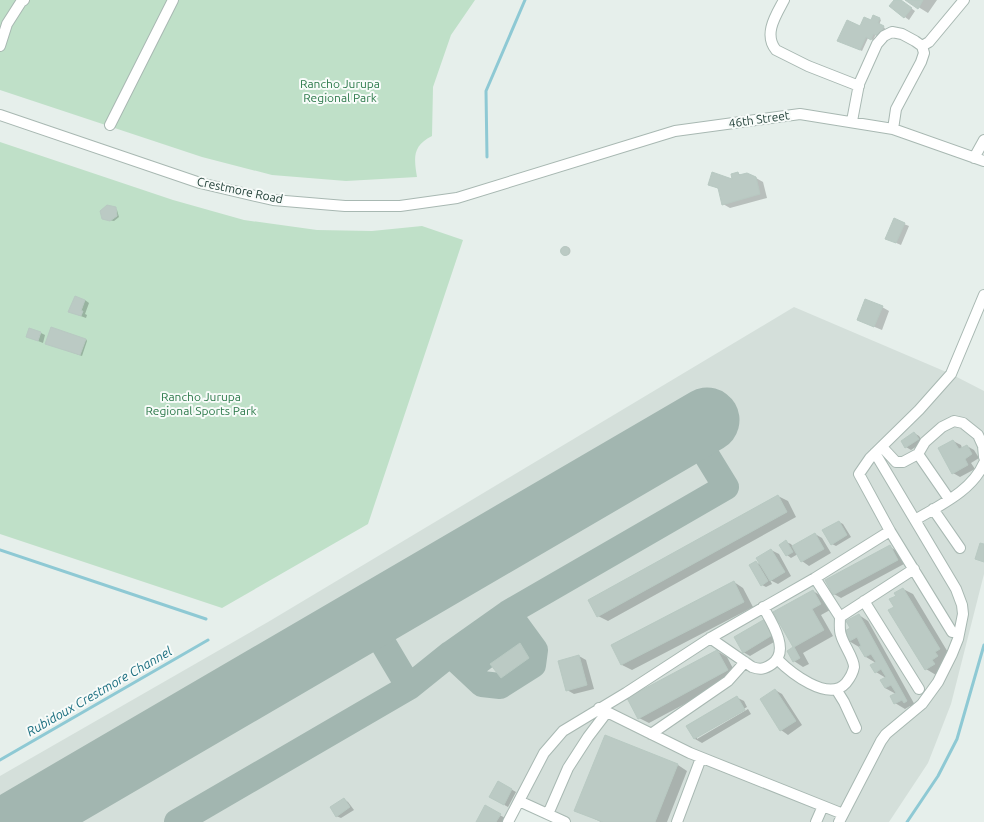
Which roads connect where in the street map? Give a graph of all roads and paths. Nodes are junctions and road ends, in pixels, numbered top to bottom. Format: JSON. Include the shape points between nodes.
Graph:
{"nodes":[{"id":1,"x":24,"y":0,"type":"edge"},
{"id":2,"x":173,"y":0,"type":"edge"},
{"id":3,"x":784,"y":0,"type":"edge"},
{"id":4,"x":964,"y":0,"type":"edge"},
{"id":5,"x":0,"y":46,"type":"edge"},
{"id":6,"x":922,"y":46,"type":"junction"},
{"id":7,"x":859,"y":86,"type":"junction"},
{"id":8,"x":0,"y":115,"type":"edge"},
{"id":9,"x":852,"y":122,"type":"junction"},
{"id":10,"x":110,"y":125,"type":"dead end"},
{"id":11,"x":893,"y":128,"type":"junction"},
{"id":12,"x":984,"y":140,"type":"edge"},
{"id":13,"x":979,"y":160,"type":"edge"},
{"id":14,"x":534,"y":175,"type":"joint"},
{"id":15,"x":984,"y":295,"type":"edge"},
{"id":16,"x":878,"y":450,"type":"junction"},
{"id":17,"x":918,"y":454,"type":"junction"},
{"id":18,"x":984,"y":457,"type":"edge"},
{"id":19,"x":984,"y":463,"type":"edge"},
{"id":20,"x":949,"y":499,"type":"junction"},
{"id":21,"x":933,"y":509,"type":"junction"},
{"id":22,"x":915,"y":520,"type":"junction"},
{"id":23,"x":890,"y":532,"type":"junction"},
{"id":24,"x":960,"y":548,"type":"dead end"},
{"id":25,"x":914,"y":569,"type":"junction"},
{"id":26,"x":815,"y":578,"type":"junction"},
{"id":27,"x":864,"y":601,"type":"junction"},
{"id":28,"x":763,"y":607,"type":"junction"},
{"id":29,"x":840,"y":617,"type":"junction"},
{"id":30,"x":952,"y":632,"type":"dead end"},
{"id":31,"x":710,"y":638,"type":"junction"},
{"id":32,"x":777,"y":659,"type":"junction"},
{"id":33,"x":745,"y":662,"type":"junction"},
{"id":34,"x":836,"y":689,"type":"junction"},
{"id":35,"x":919,"y":689,"type":"dead end"},
{"id":36,"x":603,"y":710,"type":"junction"},
{"id":37,"x":856,"y":728,"type":"dead end"},
{"id":38,"x":651,"y":734,"type":"junction"},
{"id":39,"x":701,"y":758,"type":"junction"},
{"id":40,"x":519,"y":802,"type":"junction"},
{"id":41,"x":823,"y":806,"type":"junction"},
{"id":42,"x":548,"y":814,"type":"junction"},
{"id":43,"x":841,"y":818,"type":"edge"},
{"id":44,"x":508,"y":822,"type":"edge"},
{"id":45,"x":566,"y":822,"type":"edge"},
{"id":46,"x":677,"y":822,"type":"edge"},
{"id":47,"x":816,"y":822,"type":"edge"}],
"edges":[{"from":1,"to":5,"type":"street","via":[[8,24]]},
{"from":2,"to":10,"type":"street"},
{"from":3,"to":7,"type":"street","via":[[773,22],[772,46],[808,66]]},
{"from":4,"to":6,"type":"street","via":[[929,42]]},
{"from":6,"to":7,"type":"street","via":[[902,34],[892,32],[884,36],[870,58]]},
{"from":6,"to":11,"type":"street","via":[[924,53],[921,62],[896,109]]},
{"from":7,"to":9,"type":"street"},
{"from":8,"to":14,"type":"street","name":"Crestmore Road","via":[[200,183],[273,200],[345,206],[400,206],[457,198]]},
{"from":9,"to":11,"type":"street","name":"46th Street"},
{"from":9,"to":14,"type":"street","name":"46th Street","via":[[800,114],[675,131]]},
{"from":11,"to":13,"type":"street","name":"46th Street"},
{"from":12,"to":13,"type":"street"},
{"from":15,"to":16,"type":"street","via":[[951,374]]},
{"from":16,"to":17,"type":"street","via":[[896,462],[903,462]]},
{"from":16,"to":22,"type":"street"},
{"from":16,"to":23,"type":"street","via":[[859,474]]},
{"from":17,"to":18,"type":"street","via":[[925,442],[942,427],[954,421],[963,423],[978,435]]},
{"from":17,"to":20,"type":"street"},
{"from":19,"to":20,"type":"street","via":[[980,472],[963,490]]},
{"from":20,"to":21,"type":"street"},
{"from":21,"to":22,"type":"street"},
{"from":21,"to":24,"type":"street"},
{"from":22,"to":43,"type":"street","via":[[956,589],[962,605],[963,614],[958,639],[938,682],[922,704],[881,741]]},
{"from":23,"to":25,"type":"street"},
{"from":23,"to":26,"type":"street"},
{"from":25,"to":27,"type":"street"},
{"from":25,"to":30,"type":"street"},
{"from":26,"to":28,"type":"street"},
{"from":26,"to":29,"type":"street"},
{"from":27,"to":29,"type":"street"},
{"from":27,"to":35,"type":"street"},
{"from":28,"to":31,"type":"street"},
{"from":28,"to":32,"type":"street","via":[[778,634],[780,644]]},
{"from":29,"to":34,"type":"street","via":[[840,635],[854,665],[852,676]]},
{"from":31,"to":33,"type":"street"},
{"from":31,"to":36,"type":"street"},
{"from":32,"to":33,"type":"street","via":[[765,669],[758,669]]},
{"from":32,"to":34,"type":"street","via":[[786,669],[805,681],[822,688]]},
{"from":33,"to":38,"type":"street","via":[[728,681]]},
{"from":34,"to":37,"type":"street"},
{"from":36,"to":38,"type":"street"},
{"from":36,"to":40,"type":"street","via":[[563,731],[544,753]]},
{"from":36,"to":42,"type":"street","via":[[568,768]]},
{"from":38,"to":39,"type":"street"},
{"from":39,"to":41,"type":"street"},
{"from":39,"to":46,"type":"street"},
{"from":40,"to":42,"type":"street"},
{"from":40,"to":44,"type":"street"},
{"from":41,"to":43,"type":"street"},
{"from":41,"to":47,"type":"street"},
{"from":42,"to":45,"type":"street"}]}
